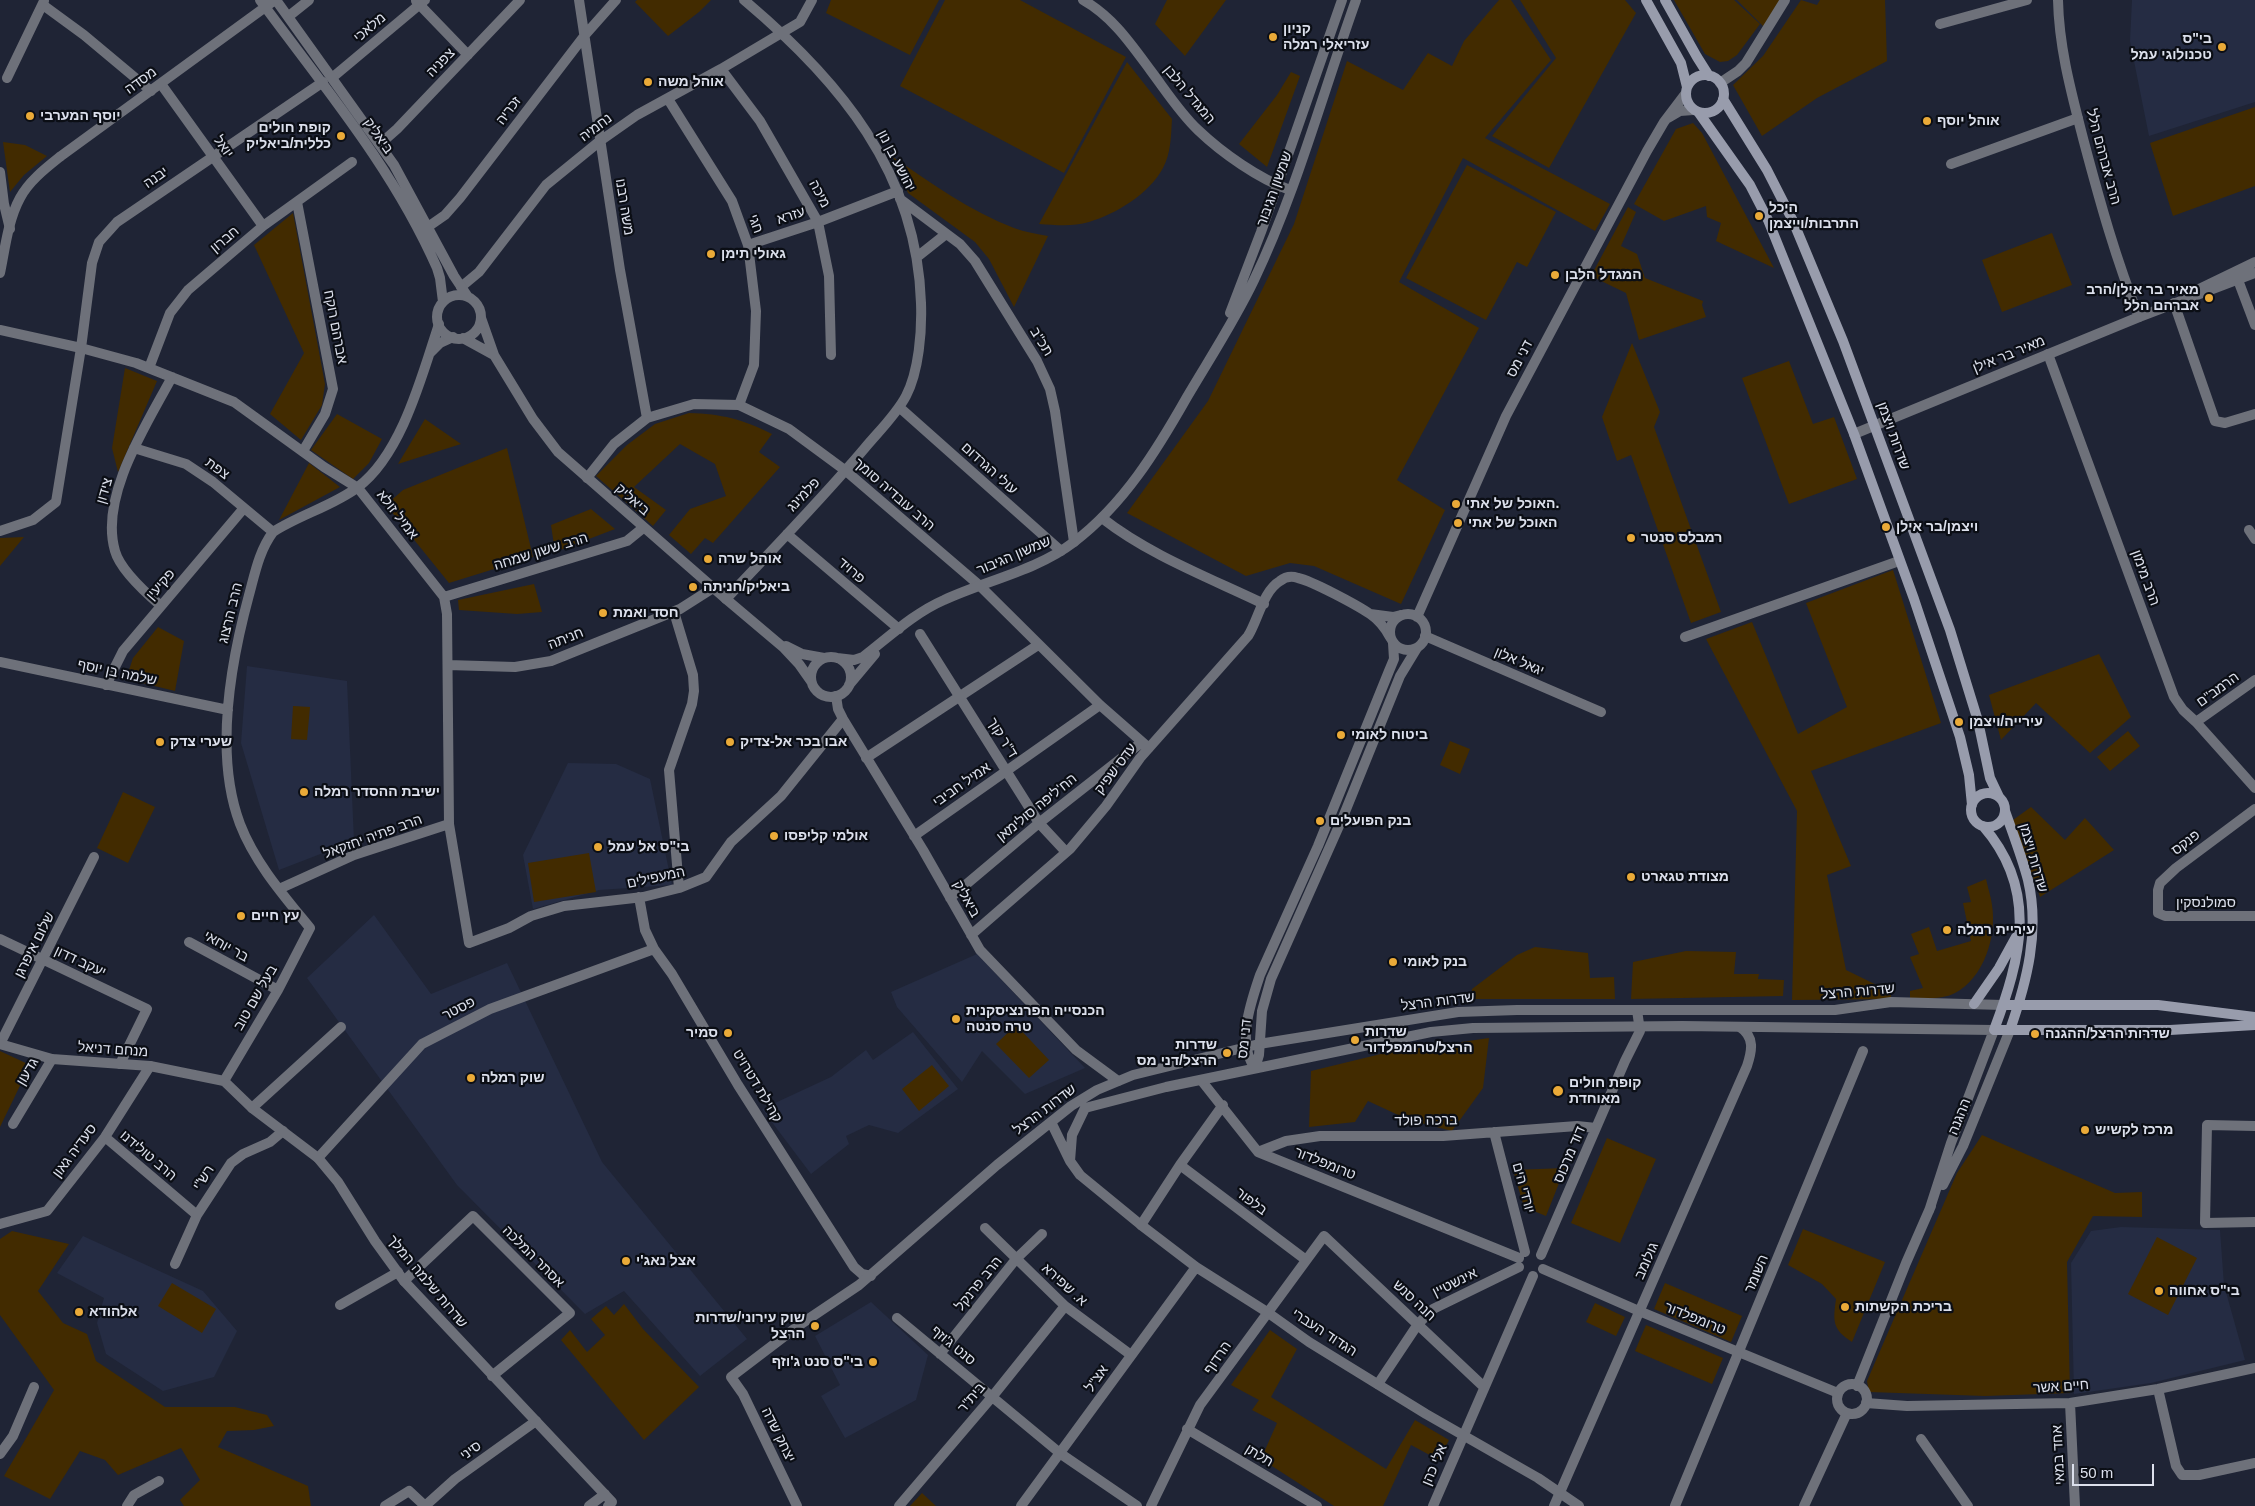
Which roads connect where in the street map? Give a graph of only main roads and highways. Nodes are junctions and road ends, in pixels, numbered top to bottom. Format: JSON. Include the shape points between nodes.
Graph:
{"nodes":[{"id":1,"x":1646,"y":0,"type":"edge"},
{"id":2,"x":1666,"y":0,"type":"edge"},
{"id":3,"x":1709,"y":76,"type":"junction"},
{"id":4,"x":1686,"y":90,"type":"junction"},
{"id":5,"x":1723,"y":99,"type":"junction"},
{"id":6,"x":1696,"y":111,"type":"junction"},
{"id":7,"x":1999,"y":797,"type":"junction"},
{"id":8,"x":1972,"y":805,"type":"junction"},
{"id":9,"x":2005,"y":811,"type":"junction"},
{"id":10,"x":1983,"y":826,"type":"junction"},
{"id":11,"x":2021,"y":925,"type":"junction"},
{"id":12,"x":1974,"y":1004,"type":"road end"},
{"id":13,"x":2003,"y":1004,"type":"junction"},
{"id":14,"x":2018,"y":1005,"type":"junction"},
{"id":15,"x":2255,"y":1016,"type":"edge"},
{"id":16,"x":2255,"y":1025,"type":"edge"},
{"id":17,"x":1994,"y":1030,"type":"joint"},
{"id":18,"x":2010,"y":1030,"type":"junction"}],
"edges":[{"from":1,"to":4,"type":"main road","via":[[1681,63]]},
{"from":2,"to":3,"type":"main road"},
{"from":3,"to":4,"type":"main road","via":[[1699,76]]},
{"from":3,"to":5,"type":"main road","via":[[1720,83]]},
{"from":4,"to":6,"type":"main road","via":[[1689,105]]},
{"from":5,"to":6,"type":"main road","via":[[1716,110]]},
{"from":5,"to":7,"type":"main road","name":"שדרות ויצמן","via":[[1767,170],[1793,221],[1843,340],[1950,630],[1978,721],[1990,778]]},
{"from":6,"to":8,"type":"main road","via":[[1750,185],[1768,220],[1854,434],[1960,737]]},
{"from":7,"to":8,"type":"main road","via":[[1983,793]]},
{"from":7,"to":9,"type":"main road"},
{"from":8,"to":10,"type":"main road","via":[[1972,817]]},
{"from":9,"to":10,"type":"main road","via":[[1998,824]]},
{"from":9,"to":14,"type":"main road","name":"שדרות ויצמן","via":[[2028,880],[2033,921],[2027,973]]},
{"from":10,"to":11,"type":"main road","name":"שדרות ויצמן","via":[[2007,860]]},
{"from":11,"to":12,"type":"main road","via":[[2008,954]]},
{"from":11,"to":13,"type":"main road","name":"שדרות ויצמן"},
{"from":13,"to":14,"type":"main road","name":"שדרות הרצל"},
{"from":13,"to":17,"type":"main road","name":"שדרות ויצמן"},
{"from":14,"to":15,"type":"main road","name":"שדרות הרצל","via":[[2158,1005]]},
{"from":14,"to":18,"type":"main road","name":"שדרות ויצמן"},
{"from":16,"to":18,"type":"main road","name":"שדרות הרצל","via":[[2170,1030]]},
{"from":17,"to":18,"type":"main road","name":"שדרות הרצל"}]}
